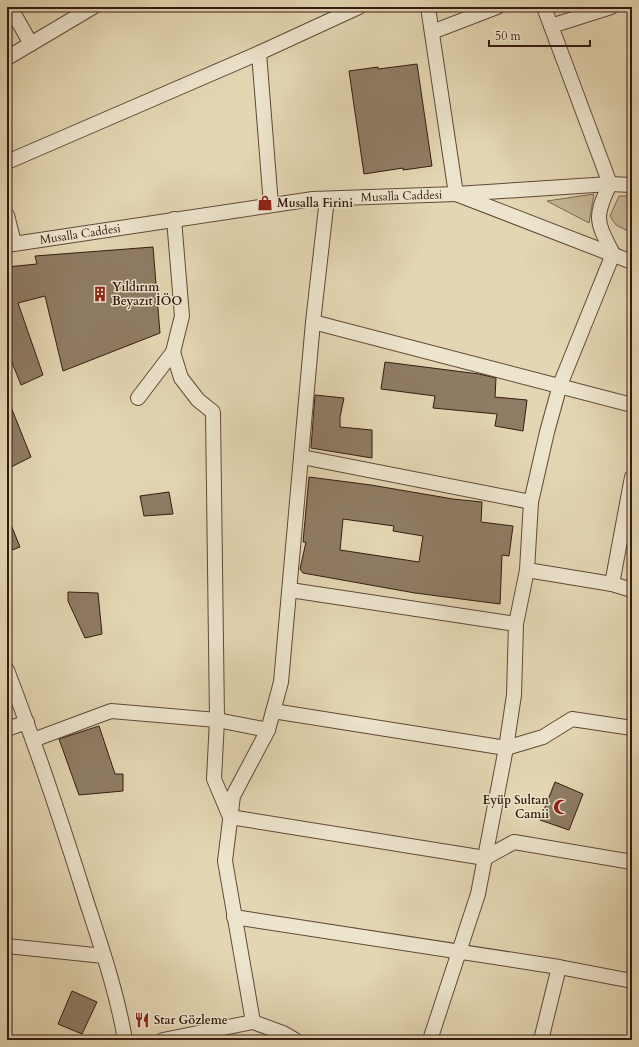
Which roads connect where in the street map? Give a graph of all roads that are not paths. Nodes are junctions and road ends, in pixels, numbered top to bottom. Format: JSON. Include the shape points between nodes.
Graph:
{"nodes":[{"id":1,"x":10,"y":7,"type":"edge"},
{"id":2,"x":93,"y":7,"type":"edge"},
{"id":3,"x":359,"y":7,"type":"edge"},
{"id":4,"x":428,"y":7,"type":"edge"},
{"id":5,"x":496,"y":7,"type":"edge"},
{"id":6,"x":544,"y":7,"type":"edge"},
{"id":7,"x":610,"y":7,"type":"edge"},
{"id":8,"x":551,"y":26,"type":"junction"},
{"id":9,"x":432,"y":32,"type":"junction"},
{"id":10,"x":31,"y":44,"type":"junction"},
{"id":11,"x":259,"y":53,"type":"junction"},
{"id":12,"x":7,"y":58,"type":"edge"},
{"id":13,"x":7,"y":162,"type":"edge"},
{"id":14,"x":610,"y":184,"type":"junction"},
{"id":15,"x":632,"y":185,"type":"edge"},
{"id":16,"x":456,"y":194,"type":"junction"},
{"id":17,"x":327,"y":199,"type":"junction"},
{"id":18,"x":271,"y":205,"type":"junction"},
{"id":19,"x":7,"y":215,"type":"edge"},
{"id":20,"x":174,"y":219,"type":"junction"},
{"id":21,"x":11,"y":244,"type":"edge"},
{"id":22,"x":613,"y":254,"type":"junction"},
{"id":23,"x":632,"y":262,"type":"edge"},
{"id":24,"x":313,"y":322,"type":"junction"},
{"id":25,"x":173,"y":352,"type":"junction"},
{"id":26,"x":560,"y":385,"type":"junction"},
{"id":27,"x":138,"y":398,"type":"dead end"},
{"id":28,"x":632,"y":405,"type":"edge"},
{"id":29,"x":302,"y":457,"type":"junction"},
{"id":30,"x":632,"y":477,"type":"edge"},
{"id":31,"x":531,"y":502,"type":"junction"},
{"id":32,"x":527,"y":570,"type":"junction"},
{"id":33,"x":612,"y":584,"type":"junction"},
{"id":34,"x":290,"y":590,"type":"junction"},
{"id":35,"x":632,"y":590,"type":"edge"},
{"id":36,"x":516,"y":624,"type":"junction"},
{"id":37,"x":7,"y":670,"type":"edge"},
{"id":38,"x":273,"y":712,"type":"junction"},
{"id":39,"x":217,"y":720,"type":"junction"},
{"id":40,"x":27,"y":722,"type":"junction"},
{"id":41,"x":632,"y":728,"type":"edge"},
{"id":42,"x":7,"y":729,"type":"edge"},
{"id":43,"x":268,"y":730,"type":"junction"},
{"id":44,"x":33,"y":740,"type":"junction"},
{"id":45,"x":506,"y":748,"type":"junction"},
{"id":46,"x":230,"y":817,"type":"junction"},
{"id":47,"x":485,"y":858,"type":"junction"},
{"id":48,"x":632,"y":862,"type":"edge"},
{"id":49,"x":234,"y":917,"type":"junction"},
{"id":50,"x":7,"y":946,"type":"edge"},
{"id":51,"x":460,"y":952,"type":"junction"},
{"id":52,"x":104,"y":956,"type":"junction"},
{"id":53,"x":559,"y":967,"type":"junction"},
{"id":54,"x":632,"y":981,"type":"edge"},
{"id":55,"x":253,"y":1022,"type":"junction"},
{"id":56,"x":125,"y":1040,"type":"edge"},
{"id":57,"x":163,"y":1040,"type":"edge"},
{"id":58,"x":295,"y":1040,"type":"edge"},
{"id":59,"x":430,"y":1040,"type":"edge"},
{"id":60,"x":541,"y":1040,"type":"edge"}],
"edges":[{"from":1,"to":10,"type":"street"},
{"from":2,"to":10,"type":"street"},
{"from":3,"to":11,"type":"street"},
{"from":4,"to":9,"type":"street"},
{"from":5,"to":9,"type":"street"},
{"from":6,"to":8,"type":"street"},
{"from":7,"to":8,"type":"street"},
{"from":8,"to":14,"type":"street"},
{"from":9,"to":16,"type":"street"},
{"from":10,"to":12,"type":"street"},
{"from":11,"to":13,"type":"street"},
{"from":11,"to":18,"type":"street"},
{"from":14,"to":15,"type":"street","name":"Musalla Caddesi"},
{"from":14,"to":16,"type":"street","name":"Musalla Caddesi"},
{"from":14,"to":22,"type":"street","via":[[601,204],[598,224]]},
{"from":16,"to":17,"type":"street","name":"Musalla Caddesi"},
{"from":16,"to":22,"type":"street"},
{"from":17,"to":18,"type":"street","name":"Musalla Caddesi"},
{"from":17,"to":24,"type":"street"},
{"from":18,"to":20,"type":"street","name":"Musalla Caddesi"},
{"from":19,"to":21,"type":"street"},
{"from":20,"to":21,"type":"street","name":"Musalla Caddesi"},
{"from":20,"to":25,"type":"street","via":[[182,316]]},
{"from":22,"to":23,"type":"street"},
{"from":22,"to":26,"type":"street"},
{"from":24,"to":26,"type":"street"},
{"from":24,"to":29,"type":"street"},
{"from":25,"to":27,"type":"street"},
{"from":25,"to":39,"type":"street","via":[[181,378],[198,400],[213,412]]},
{"from":26,"to":28,"type":"street"},
{"from":26,"to":31,"type":"street"},
{"from":29,"to":31,"type":"street"},
{"from":29,"to":34,"type":"street"},
{"from":30,"to":33,"type":"street"},
{"from":31,"to":32,"type":"street"},
{"from":32,"to":33,"type":"street"},
{"from":32,"to":36,"type":"street"},
{"from":33,"to":35,"type":"street"},
{"from":34,"to":36,"type":"street"},
{"from":34,"to":38,"type":"street","via":[[281,682]]},
{"from":36,"to":45,"type":"street","via":[[514,695]]},
{"from":37,"to":40,"type":"street"},
{"from":38,"to":43,"type":"street"},
{"from":38,"to":45,"type":"street"},
{"from":39,"to":43,"type":"street"},
{"from":39,"to":44,"type":"street","via":[[111,711]]},
{"from":39,"to":46,"type":"street","via":[[214,779]]},
{"from":40,"to":42,"type":"street"},
{"from":40,"to":44,"type":"street"},
{"from":41,"to":45,"type":"street","via":[[572,719],[543,737]]},
{"from":43,"to":46,"type":"street","via":[[233,796]]},
{"from":44,"to":52,"type":"street"},
{"from":45,"to":47,"type":"street"},
{"from":46,"to":47,"type":"street"},
{"from":46,"to":49,"type":"street","via":[[224,861]]},
{"from":47,"to":48,"type":"street","via":[[514,842]]},
{"from":47,"to":51,"type":"street","via":[[478,894]]},
{"from":49,"to":51,"type":"street"},
{"from":49,"to":55,"type":"street"},
{"from":50,"to":52,"type":"street"},
{"from":51,"to":53,"type":"street"},
{"from":51,"to":59,"type":"street"},
{"from":52,"to":56,"type":"street"},
{"from":53,"to":54,"type":"street"},
{"from":53,"to":60,"type":"street"},
{"from":55,"to":57,"type":"street"},
{"from":55,"to":58,"type":"street","via":[[284,1033]]}]}
